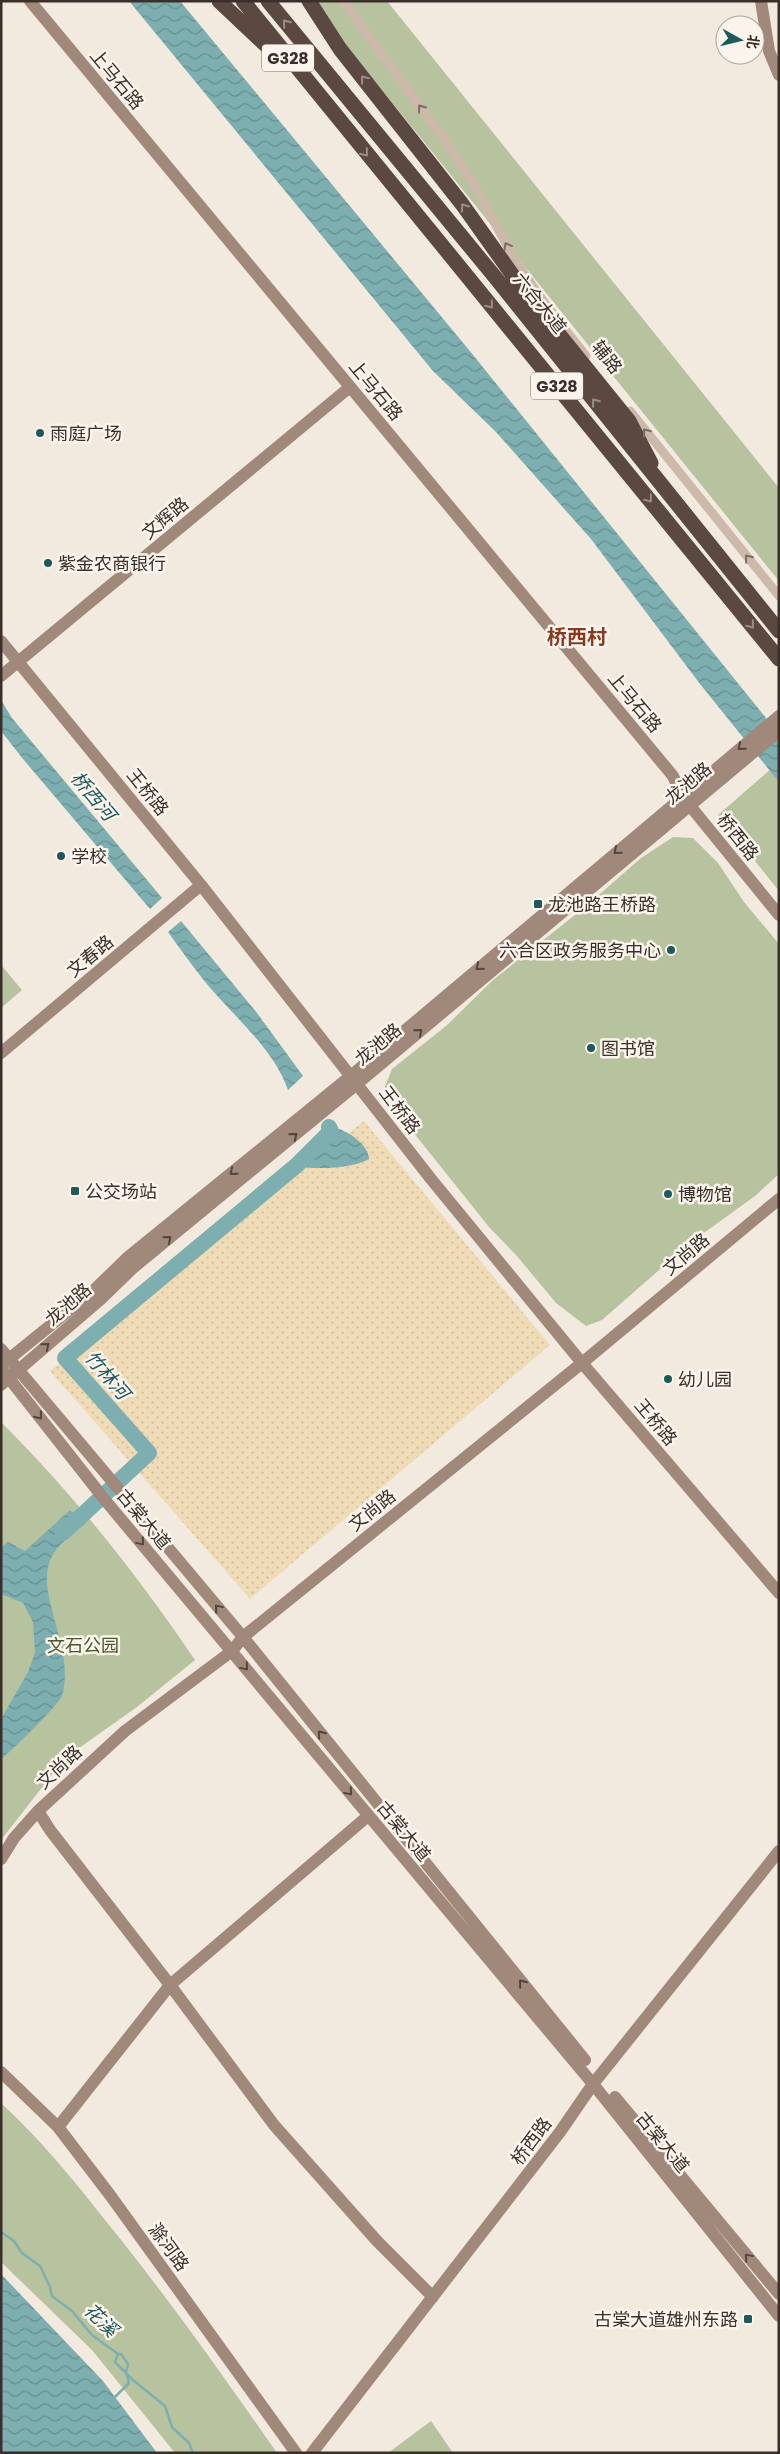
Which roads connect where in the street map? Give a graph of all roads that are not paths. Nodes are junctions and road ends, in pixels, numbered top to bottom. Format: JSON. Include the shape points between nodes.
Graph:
{"nodes":[{"id":1,"x":30,"y":1,"type":"edge"},
{"id":2,"x":219,"y":1,"type":"edge"},
{"id":3,"x":242,"y":1,"type":"edge"},
{"id":4,"x":268,"y":1,"type":"edge"},
{"id":5,"x":309,"y":1,"type":"edge"},
{"id":6,"x":343,"y":1,"type":"edge"},
{"id":7,"x":761,"y":1,"type":"edge"},
{"id":8,"x":779,"y":75,"type":"edge"},
{"id":9,"x":334,"y":115,"type":"junction"},
{"id":10,"x":526,"y":277,"type":"junction"},
{"id":11,"x":535,"y":305,"type":"junction"},
{"id":12,"x":350,"y":387,"type":"junction"},
{"id":13,"x":664,"y":489,"type":"junction"},
{"id":14,"x":779,"y":596,"type":"edge"},
{"id":15,"x":779,"y":631,"type":"edge"},
{"id":16,"x":1,"y":641,"type":"edge"},
{"id":17,"x":779,"y":659,"type":"edge"},
{"id":18,"x":18,"y":662,"type":"junction"},
{"id":19,"x":1,"y":676,"type":"edge"},
{"id":20,"x":779,"y":716,"type":"edge"},
{"id":21,"x":779,"y":731,"type":"edge"},
{"id":22,"x":686,"y":800,"type":"junction"},
{"id":23,"x":201,"y":885,"type":"junction"},
{"id":24,"x":779,"y":915,"type":"edge"},
{"id":25,"x":1,"y":1054,"type":"edge"},
{"id":26,"x":355,"y":1079,"type":"junction"},
{"id":27,"x":779,"y":1199,"type":"edge"},
{"id":28,"x":582,"y":1363,"type":"junction"},
{"id":29,"x":4,"y":1367,"type":"edge"},
{"id":30,"x":19,"y":1368,"type":"junction"},
{"id":31,"x":779,"y":1593,"type":"edge"},
{"id":32,"x":243,"y":1637,"type":"junction"},
{"id":33,"x":232,"y":1650,"type":"junction"},
{"id":34,"x":38,"y":1811,"type":"junction"},
{"id":35,"x":368,"y":1816,"type":"junction"},
{"id":36,"x":779,"y":1851,"type":"edge"},
{"id":37,"x":1,"y":1859,"type":"edge"},
{"id":38,"x":170,"y":1985,"type":"junction"},
{"id":39,"x":1,"y":2072,"type":"edge"},
{"id":40,"x":596,"y":2081,"type":"junction"},
{"id":41,"x":58,"y":2128,"type":"junction"},
{"id":42,"x":779,"y":2294,"type":"edge"},
{"id":43,"x":433,"y":2297,"type":"junction"},
{"id":44,"x":779,"y":2316,"type":"edge"},
{"id":45,"x":296,"y":2453,"type":"edge"},
{"id":46,"x":312,"y":2453,"type":"edge"}],
"edges":[{"from":1,"to":12,"type":"street","name":"上马石路"},
{"from":2,"to":9,"type":"highway"},
{"from":3,"to":9,"type":"highway","number":"G328"},
{"from":13,"to":4,"type":"highway","name":"六合大道","number":"G328","one_way":true,"via":[[506,290]]},
{"from":11,"to":5,"type":"highway","one_way":true,"via":[[415,142],[340,49]]},
{"from":10,"to":6,"type":"street","name":"辅路","one_way":true,"via":[[450,147]]},
{"from":7,"to":8,"type":"street","via":[[769,51]]},
{"from":9,"to":17,"type":"highway","number":"G328","one_way":true},
{"from":10,"to":11,"type":"street"},
{"from":14,"to":10,"type":"street","name":"辅路","one_way":true},
{"from":11,"to":13,"type":"highway","via":[[629,421]]},
{"from":12,"to":18,"type":"street","name":"文辉路"},
{"from":12,"to":22,"type":"street","name":"上马石路","via":[[673,776]]},
{"from":13,"to":15,"type":"highway","name":"六合大道","number":"G328"},
{"from":16,"to":18,"type":"street","name":"王桥路"},
{"from":18,"to":19,"type":"street","name":"文辉路"},
{"from":18,"to":23,"type":"street","name":"王桥路"},
{"from":20,"to":22,"type":"street","name":"龙池路","one_way":true},
{"from":21,"to":22,"type":"street","name":"龙池路"},
{"from":22,"to":24,"type":"street","name":"桥西路"},
{"from":22,"to":26,"type":"street","name":"龙池路"},
{"from":23,"to":25,"type":"street","name":"文春路"},
{"from":23,"to":26,"type":"street","name":"王桥路"},
{"from":26,"to":28,"type":"street","name":"王桥路","via":[[431,1179]]},
{"from":26,"to":29,"type":"street","name":"龙池路","one_way":true,"via":[[127,1258]]},
{"from":30,"to":26,"type":"street","name":"龙池路","one_way":true},
{"from":27,"to":28,"type":"street","name":"文尚路"},
{"from":28,"to":31,"type":"street","name":"王桥路"},
{"from":28,"to":32,"type":"street","name":"文尚路"},
{"from":29,"to":30,"type":"street","name":"龙池路"},
{"from":29,"to":33,"type":"street","name":"古棠大道","one_way":true,"via":[[105,1500]]},
{"from":32,"to":30,"type":"street","name":"古棠大道","one_way":true},
{"from":32,"to":33,"type":"street","name":"文尚路"},
{"from":40,"to":32,"type":"street","name":"古棠大道","one_way":true},
{"from":33,"to":34,"type":"street","name":"文尚路","via":[[125,1731]]},
{"from":33,"to":35,"type":"street","name":"古棠大道","one_way":true},
{"from":34,"to":37,"type":"street","name":"文尚路","via":[[14,1838]]},
{"from":34,"to":38,"type":"street"},
{"from":35,"to":38,"type":"street"},
{"from":35,"to":40,"type":"street","name":"古棠大道"},
{"from":36,"to":40,"type":"street","name":"桥西路"},
{"from":38,"to":41,"type":"street"},
{"from":38,"to":43,"type":"street","via":[[274,2125],[377,2241]]},
{"from":39,"to":41,"type":"street","name":"滁河路"},
{"from":42,"to":40,"type":"street","name":"古棠大道","one_way":true},
{"from":40,"to":43,"type":"street","name":"桥西路"},
{"from":40,"to":44,"type":"street","name":"古棠大道"},
{"from":41,"to":45,"type":"street","name":"滁河路"},
{"from":43,"to":46,"type":"street","name":"桥西路"}]}
